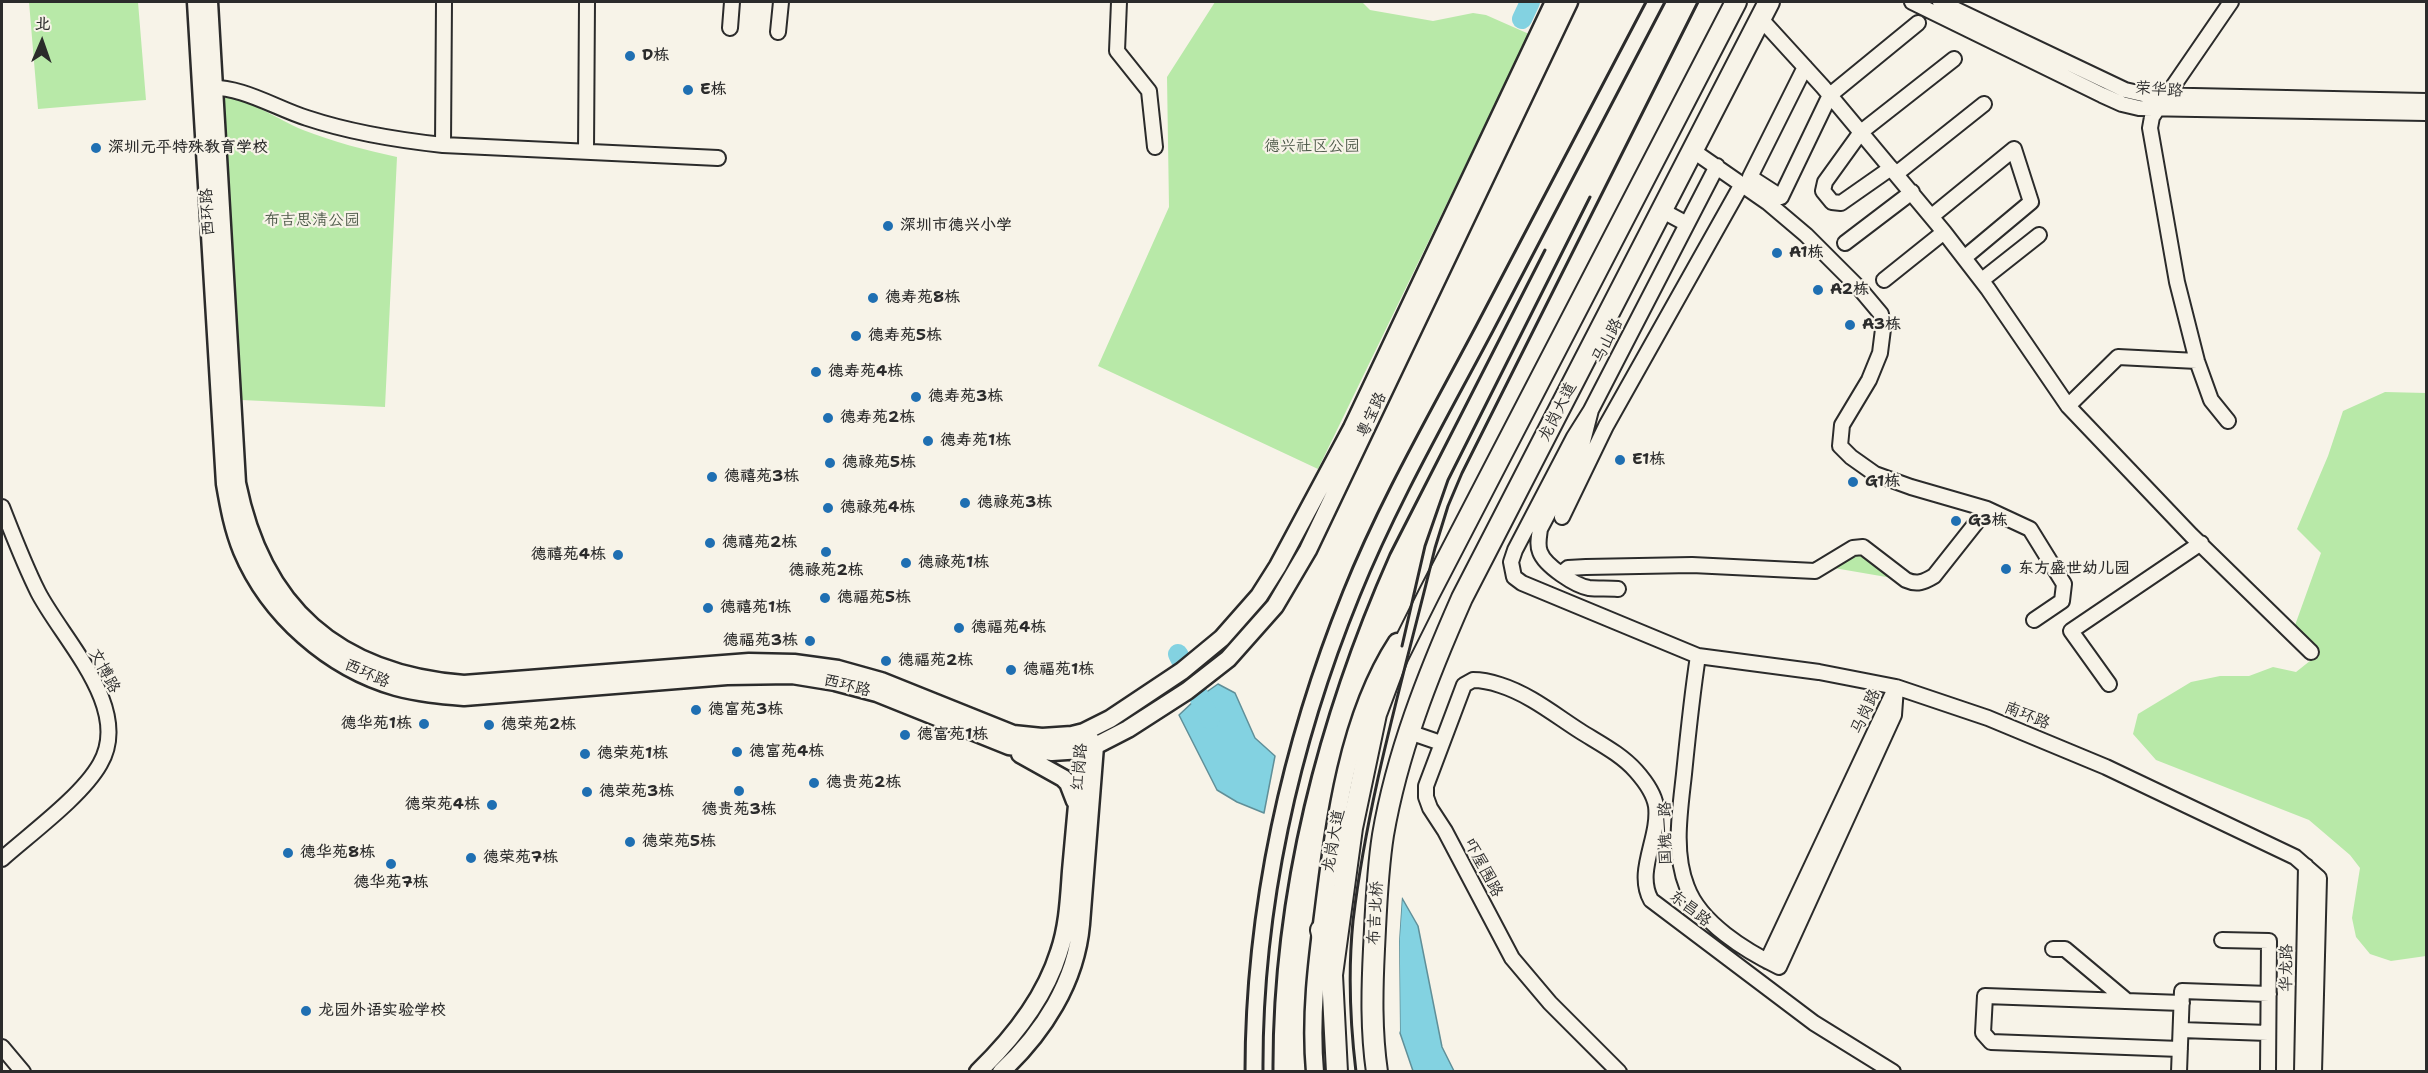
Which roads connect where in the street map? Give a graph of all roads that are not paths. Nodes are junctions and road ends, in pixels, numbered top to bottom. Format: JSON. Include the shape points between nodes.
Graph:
{"nodes":[{"id":1,"x":196,"y":2,"type":"edge"},
{"id":2,"x":209,"y":2,"type":"edge"},
{"id":3,"x":444,"y":2,"type":"edge"},
{"id":4,"x":587,"y":2,"type":"edge"},
{"id":5,"x":732,"y":2,"type":"edge"},
{"id":6,"x":781,"y":2,"type":"edge"},
{"id":7,"x":1119,"y":2,"type":"edge"},
{"id":8,"x":1554,"y":2,"type":"edge"},
{"id":9,"x":1569,"y":2,"type":"edge"},
{"id":10,"x":1736,"y":2,"type":"edge"},
{"id":11,"x":1912,"y":2,"type":"edge"},
{"id":12,"x":1940,"y":2,"type":"edge"},
{"id":13,"x":2225,"y":3,"type":"edge"},
{"id":14,"x":1765,"y":10,"type":"edge"},
{"id":15,"x":1918,"y":23,"type":"dead end"},
{"id":16,"x":730,"y":28,"type":"dead end"},
{"id":17,"x":778,"y":32,"type":"dead end"},
{"id":18,"x":1954,"y":59,"type":"dead end"},
{"id":19,"x":1805,"y":67,"type":"junction"},
{"id":20,"x":207,"y":88,"type":"junction"},
{"id":21,"x":1830,"y":95,"type":"junction"},
{"id":22,"x":2167,"y":96,"type":"junction"},
{"id":23,"x":2427,"y":101,"type":"edge"},
{"id":24,"x":1984,"y":104,"type":"dead end"},
{"id":25,"x":2157,"y":109,"type":"junction"},
{"id":26,"x":2427,"y":113,"type":"edge"},
{"id":27,"x":1861,"y":132,"type":"junction"},
{"id":28,"x":443,"y":145,"type":"junction"},
{"id":29,"x":1155,"y":147,"type":"dead end"},
{"id":30,"x":1692,"y":150,"type":"junction"},
{"id":31,"x":586,"y":152,"type":"junction"},
{"id":32,"x":718,"y":158,"type":"dead end"},
{"id":33,"x":1717,"y":166,"type":"junction"},
{"id":34,"x":1894,"y":171,"type":"junction"},
{"id":35,"x":1742,"y":184,"type":"junction"},
{"id":36,"x":1912,"y":192,"type":"junction"},
{"id":37,"x":1660,"y":210,"type":"junction"},
{"id":38,"x":1932,"y":216,"type":"junction"},
{"id":39,"x":1687,"y":224,"type":"junction"},
{"id":40,"x":1944,"y":232,"type":"junction"},
{"id":41,"x":2039,"y":235,"type":"dead end"},
{"id":42,"x":1845,"y":243,"type":"dead end"},
{"id":43,"x":1964,"y":258,"type":"junction"},
{"id":44,"x":1884,"y":280,"type":"dead end"},
{"id":45,"x":1982,"y":280,"type":"junction"},
{"id":46,"x":2197,"y":361,"type":"junction"},
{"id":47,"x":2068,"y":406,"type":"junction"},
{"id":48,"x":1591,"y":410,"type":"junction"},
{"id":49,"x":2228,"y":421,"type":"dead end"},
{"id":50,"x":2,"y":507,"type":"edge"},
{"id":51,"x":1987,"y":509,"type":"junction"},
{"id":52,"x":1562,"y":517,"type":"dead end"},
{"id":53,"x":2201,"y":543,"type":"junction"},
{"id":54,"x":1561,"y":574,"type":"junction"},
{"id":55,"x":1618,"y":589,"type":"dead end"},
{"id":56,"x":1429,"y":594,"type":"junction"},
{"id":57,"x":2034,"y":620,"type":"dead end"},
{"id":58,"x":2311,"y":652,"type":"dead end"},
{"id":59,"x":1698,"y":656,"type":"junction"},
{"id":60,"x":2109,"y":684,"type":"dead end"},
{"id":61,"x":1502,"y":685,"type":"joint"},
{"id":62,"x":1896,"y":687,"type":"junction"},
{"id":63,"x":1084,"y":732,"type":"junction"},
{"id":64,"x":1409,"y":732,"type":"junction"},
{"id":65,"x":995,"y":742,"type":"junction"},
{"id":66,"x":1441,"y":743,"type":"junction"},
{"id":67,"x":1088,"y":748,"type":"junction"},
{"id":68,"x":1359,"y":796,"type":"joint"},
{"id":69,"x":1076,"y":811,"type":"junction"},
{"id":70,"x":1383,"y":835,"type":"joint"},
{"id":71,"x":2,"y":860,"type":"edge"},
{"id":72,"x":2306,"y":866,"type":"junction"},
{"id":73,"x":2319,"y":878,"type":"joint"},
{"id":74,"x":1321,"y":930,"type":"junction"},
{"id":75,"x":2222,"y":940,"type":"dead end"},
{"id":76,"x":2053,"y":949,"type":"dead end"},
{"id":77,"x":1773,"y":964,"type":"joint"},
{"id":78,"x":1332,"y":975,"type":"junction"},
{"id":79,"x":2269,"y":994,"type":"junction"},
{"id":80,"x":2127,"y":1001,"type":"junction"},
{"id":81,"x":2181,"y":1003,"type":"junction"},
{"id":82,"x":2181,"y":1030,"type":"junction"},
{"id":83,"x":2268,"y":1033,"type":"junction"},
{"id":84,"x":2,"y":1047,"type":"edge"},
{"id":85,"x":2180,"y":1049,"type":"junction"},
{"id":86,"x":23,"y":1071,"type":"edge"},
{"id":87,"x":978,"y":1071,"type":"edge"},
{"id":88,"x":1001,"y":1071,"type":"edge"},
{"id":89,"x":1315,"y":1071,"type":"edge"},
{"id":90,"x":1337,"y":1071,"type":"edge"},
{"id":91,"x":1377,"y":1071,"type":"edge"},
{"id":92,"x":1619,"y":1071,"type":"edge"},
{"id":93,"x":1893,"y":1071,"type":"edge"},
{"id":94,"x":2180,"y":1071,"type":"edge"},
{"id":95,"x":2268,"y":1071,"type":"edge"},
{"id":96,"x":2302,"y":1071,"type":"edge"},
{"id":97,"x":2314,"y":1071,"type":"edge"}],
"edges":[{"from":1,"to":20,"type":"main road","name":"西环路"},
{"from":2,"to":20,"type":"main road","name":"西环路"},
{"from":3,"to":28,"type":"street"},
{"from":4,"to":31,"type":"street"},
{"from":5,"to":16,"type":"street"},
{"from":6,"to":17,"type":"street"},
{"from":7,"to":29,"type":"street","via":[[1117,51],[1149,90]]},
{"from":8,"to":63,"type":"main road","name":"粤宝路","via":[[1352,428],[1259,596],[1222,638],[1197,659],[1110,719]]},
{"from":9,"to":67,"type":"main road","name":"粤宝路","via":[[1308,550],[1275,606],[1262,624],[1211,672],[1128,729]]},
{"from":10,"to":56,"type":"highway","name":"龙岗大道"},
{"from":11,"to":25,"type":"street","name":"荣华路","via":[[2122,104]]},
{"from":12,"to":22,"type":"street","name":"荣华路","via":[[2125,90]]},
{"from":13,"to":22,"type":"street"},
{"from":14,"to":19,"type":"street"},
{"from":14,"to":30,"type":"highway","name":"龙岗大道"},
{"from":15,"to":21,"type":"street"},
{"from":18,"to":27,"type":"street"},
{"from":19,"to":21,"type":"street"},
{"from":19,"to":21,"type":"street","via":[[1750,177],[1781,197]]},
{"from":20,"to":28,"type":"street","via":[[243,93],[341,128]]},
{"from":20,"to":63,"type":"main road","name":"西环路","via":[[237,483],[244,515],[270,576],[312,626],[338,646],[398,674],[464,684],[749,662],[794,663],[838,669],[881,681],[1013,734],[1042,737]]},
{"from":20,"to":65,"type":"main road","name":"西环路","via":[[225,484],[231,519],[259,582],[303,636],[362,674],[394,687],[429,694],[464,697],[728,676],[792,675],[877,693]]},
{"from":21,"to":27,"type":"street"},
{"from":22,"to":23,"type":"street","name":"荣华路"},
{"from":22,"to":25,"type":"street"},
{"from":24,"to":34,"type":"street"},
{"from":25,"to":26,"type":"street","name":"荣华路"},
{"from":25,"to":46,"type":"street","via":[[2150,128],[2176,282]]},
{"from":27,"to":34,"type":"street"},
{"from":27,"to":34,"type":"street","via":[[1825,183],[1823,192],[1832,202],[1841,203]]},
{"from":28,"to":31,"type":"street"},
{"from":30,"to":33,"type":"street"},
{"from":30,"to":37,"type":"highway","name":"龙岗大道"},
{"from":31,"to":32,"type":"street"},
{"from":33,"to":35,"type":"street"},
{"from":33,"to":39,"type":"street","name":"马山路"},
{"from":34,"to":36,"type":"street"},
{"from":35,"to":51,"type":"street","via":[[1806,235],[1881,314],[1880,353],[1842,425],[1840,446],[1875,474]]},
{"from":35,"to":52,"type":"street","via":[[1606,426]]},
{"from":36,"to":38,"type":"street"},
{"from":36,"to":42,"type":"street"},
{"from":37,"to":39,"type":"street"},
{"from":37,"to":64,"type":"highway","name":"龙岗大道","via":[[1462,598]]},
{"from":38,"to":40,"type":"street"},
{"from":38,"to":43,"type":"street","via":[[2013,149],[2031,202]]},
{"from":39,"to":48,"type":"street","name":"马山路"},
{"from":40,"to":43,"type":"street"},
{"from":40,"to":44,"type":"street"},
{"from":41,"to":45,"type":"street"},
{"from":43,"to":45,"type":"street"},
{"from":45,"to":47,"type":"street"},
{"from":46,"to":47,"type":"street","via":[[2118,357]]},
{"from":46,"to":49,"type":"street","via":[[2211,400]]},
{"from":47,"to":53,"type":"street"},
{"from":48,"to":54,"type":"street","name":"马山路","via":[[1580,453],[1540,529],[1540,552]]},
{"from":48,"to":59,"type":"street","name":"南环路","via":[[1515,550],[1511,562],[1514,577]]},
{"from":50,"to":71,"type":"street","name":"文博路","via":[[39,593],[102,698],[108,721],[108,745],[85,785]]},
{"from":51,"to":54,"type":"street","via":[[1934,576],[1924,582],[1913,583],[1863,548],[1853,548],[1815,571],[1692,565],[1568,568]]},
{"from":51,"to":57,"type":"street","via":[[2030,529],[2064,584],[2062,601]]},
{"from":53,"to":58,"type":"street"},
{"from":53,"to":60,"type":"street","via":[[2071,631]]},
{"from":54,"to":55,"type":"street","name":"马山路","via":[[1587,588]]},
{"from":56,"to":68,"type":"highway","name":"龙岗大道","via":[[1397,658],[1376,714]]},
{"from":56,"to":74,"type":"main road","name":"龙岗大道","via":[[1385,661],[1362,717],[1332,842]]},
{"from":59,"to":62,"type":"street","name":"南环路"},
{"from":59,"to":77,"type":"street","name":"国槐一路","via":[[1682,799],[1680,861],[1687,889],[1701,910],[1722,932]]},
{"from":61,"to":66,"type":"street","name":"吓屋围路","via":[[1473,680],[1464,685]]},
{"from":61,"to":93,"type":"street","name":"东昌路","via":[[1612,751],[1648,786],[1656,804],[1657,825],[1645,875],[1645,890],[1651,900],[1814,1023]]},
{"from":62,"to":72,"type":"street","name":"南环路","via":[[1988,718],[2106,766],[2295,857]]},
{"from":62,"to":77,"type":"street","name":"马岗路","via":[[1784,930]]},
{"from":63,"to":67,"type":"main road","name":"红岗路"},
{"from":64,"to":66,"type":"street"},
{"from":64,"to":70,"type":"highway","name":"龙岗大道"},
{"from":65,"to":67,"type":"main road","name":"西环路","via":[[1038,751]]},
{"from":65,"to":69,"type":"main road","via":[[1063,778],[1072,792]]},
{"from":66,"to":92,"type":"street","name":"吓屋围路","via":[[1426,786],[1430,808],[1512,958],[1550,1003]]},
{"from":67,"to":69,"type":"main road","name":"红岗路"},
{"from":67,"to":88,"type":"main road","name":"红岗路","via":[[1081,933],[1075,961],[1048,1016]]},
{"from":68,"to":78,"type":"highway","name":"布吉北桥"},
{"from":69,"to":87,"type":"main road","name":"红岗路","via":[[1065,928],[1056,962],[1023,1019]]},
{"from":70,"to":91,"type":"highway","name":"布吉北桥","via":[[1372,992]]},
{"from":72,"to":73,"type":"street","name":"南环路"},
{"from":72,"to":96,"type":"street","name":"华龙路"},
{"from":73,"to":97,"type":"street","name":"华龙路"},
{"from":74,"to":78,"type":"highway"},
{"from":74,"to":89,"type":"main road","name":"龙岗大道","via":[[1313,1030]]},
{"from":75,"to":79,"type":"street","via":[[2269,941]]},
{"from":76,"to":80,"type":"street","via":[[2065,949]]},
{"from":78,"to":90,"type":"highway"},
{"from":79,"to":81,"type":"street","via":[[2182,991]]},
{"from":79,"to":83,"type":"street"},
{"from":80,"to":81,"type":"street"},
{"from":80,"to":85,"type":"street","via":[[1984,996],[1983,1033],[1991,1042]]},
{"from":81,"to":82,"type":"street"},
{"from":82,"to":83,"type":"street"},
{"from":82,"to":85,"type":"street"},
{"from":83,"to":95,"type":"street"},
{"from":84,"to":86,"type":"street"},
{"from":85,"to":94,"type":"street"}]}
